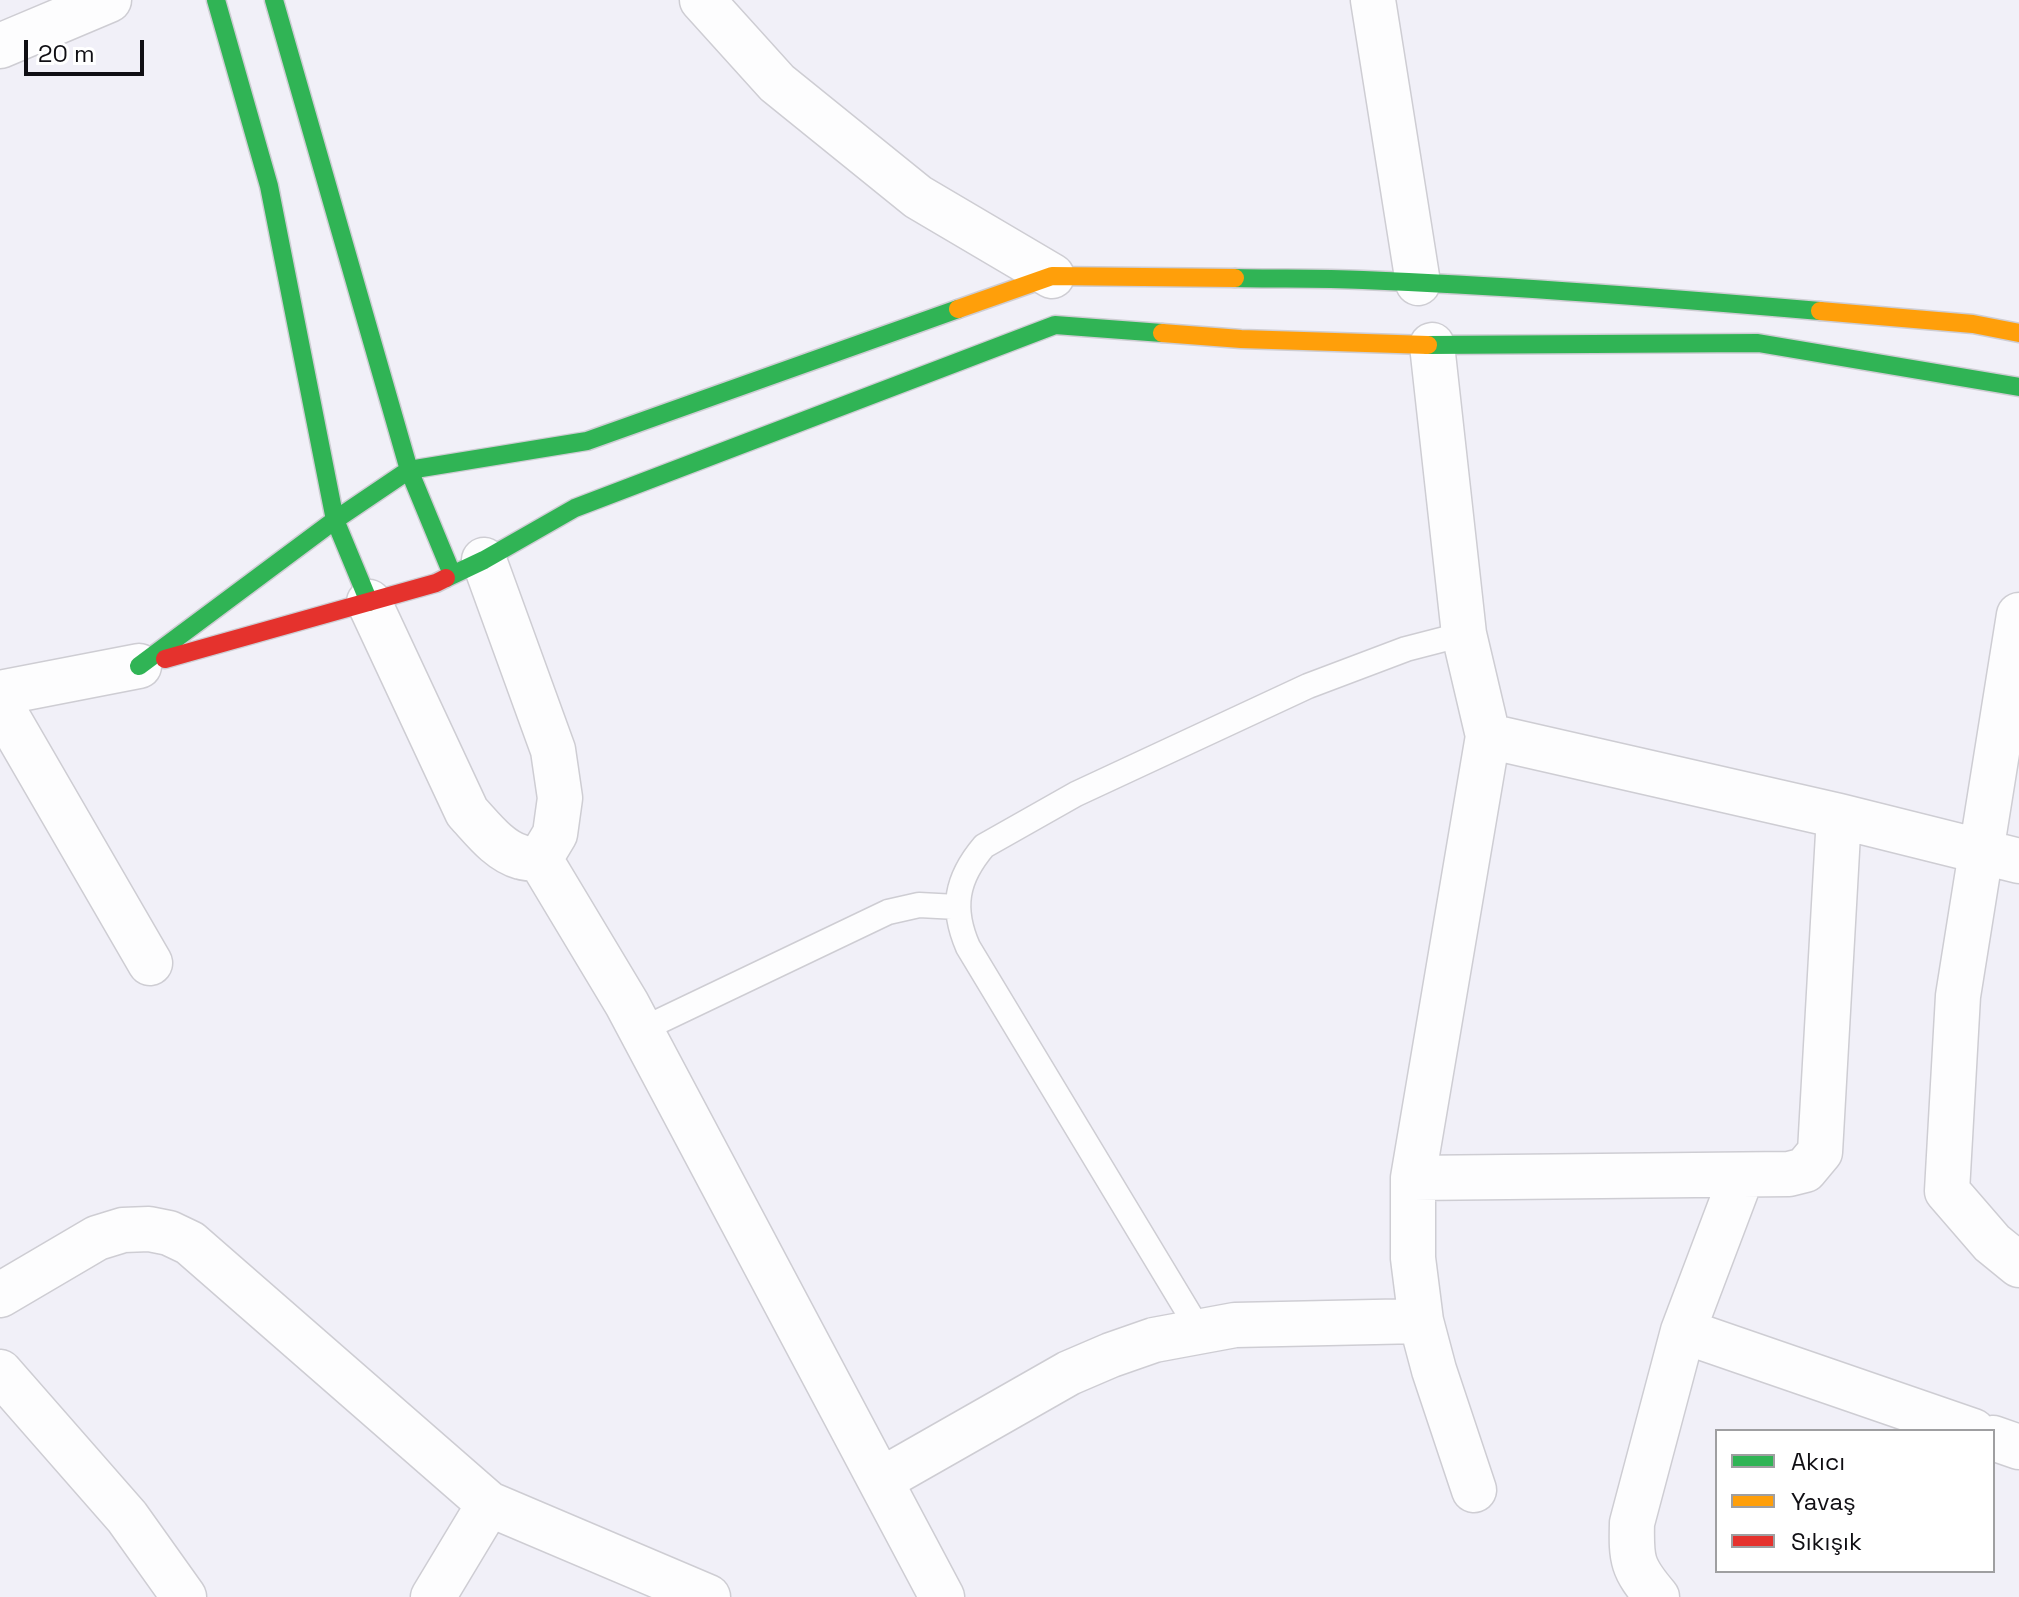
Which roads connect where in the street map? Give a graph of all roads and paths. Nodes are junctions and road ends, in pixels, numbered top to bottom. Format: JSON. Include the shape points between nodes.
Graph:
{"nodes":[{"id":1,"x":109,"y":0,"type":"edge"},
{"id":2,"x":216,"y":0,"type":"edge"},
{"id":3,"x":274,"y":0,"type":"edge"},
{"id":4,"x":702,"y":0,"type":"edge"},
{"id":5,"x":1373,"y":0,"type":"edge"},
{"id":6,"x":0,"y":46,"type":"edge"},
{"id":7,"x":1052,"y":276,"type":"junction"},
{"id":8,"x":1418,"y":283,"type":"junction"},
{"id":9,"x":2019,"y":333,"type":"edge"},
{"id":10,"x":1432,"y":345,"type":"junction"},
{"id":11,"x":2019,"y":387,"type":"edge"},
{"id":12,"x":409,"y":470,"type":"junction"},
{"id":13,"x":335,"y":520,"type":"junction"},
{"id":14,"x":468,"y":567,"type":"junction"},
{"id":15,"x":369,"y":602,"type":"junction"},
{"id":16,"x":2019,"y":615,"type":"edge"},
{"id":17,"x":1464,"y":634,"type":"junction"},
{"id":18,"x":139,"y":666,"type":"junction"},
{"id":19,"x":0,"y":693,"type":"edge"},
{"id":20,"x":0,"y":704,"type":"edge"},
{"id":21,"x":1488,"y":736,"type":"junction"},
{"id":22,"x":1839,"y":816,"type":"junction"},
{"id":23,"x":2000,"y":857,"type":"edge"},
{"id":24,"x":540,"y":859,"type":"junction"},
{"id":25,"x":957,"y":907,"type":"junction"},
{"id":26,"x":150,"y":963,"type":"dead end"},
{"id":27,"x":641,"y":1030,"type":"junction"},
{"id":28,"x":1742,"y":1175,"type":"junction"},
{"id":29,"x":1413,"y":1178,"type":"junction"},
{"id":30,"x":2019,"y":1265,"type":"edge"},
{"id":31,"x":0,"y":1295,"type":"edge"},
{"id":32,"x":1421,"y":1321,"type":"junction"},
{"id":33,"x":1199,"y":1330,"type":"junction"},
{"id":34,"x":1683,"y":1331,"type":"junction"},
{"id":35,"x":0,"y":1372,"type":"edge"},
{"id":36,"x":1967,"y":1429,"type":"edge"},
{"id":37,"x":1995,"y":1439,"type":"edge"},
{"id":38,"x":2019,"y":1447,"type":"edge"},
{"id":39,"x":881,"y":1480,"type":"junction"},
{"id":40,"x":1474,"y":1490,"type":"dead end"},
{"id":41,"x":489,"y":1504,"type":"junction"},
{"id":42,"x":184,"y":1597,"type":"edge"},
{"id":43,"x":433,"y":1597,"type":"edge"},
{"id":44,"x":708,"y":1597,"type":"edge"},
{"id":45,"x":942,"y":1597,"type":"edge"},
{"id":46,"x":1657,"y":1597,"type":"edge"}],
"edges":[{"from":1,"to":6,"type":"street"},
{"from":2,"to":13,"type":"street","via":[[269,186]]},
{"from":3,"to":12,"type":"street"},
{"from":4,"to":7,"type":"street","via":[[777,83],[918,197]]},
{"from":5,"to":8,"type":"street"},
{"from":7,"to":8,"type":"street"},
{"from":7,"to":12,"type":"street","via":[[587,441]]},
{"from":8,"to":9,"type":"street","via":[[1942,321]]},
{"from":10,"to":11,"type":"street","via":[[1758,343]]},
{"from":10,"to":14,"type":"street","via":[[1241,339],[1055,325],[575,508]]},
{"from":10,"to":17,"type":"street"},
{"from":12,"to":13,"type":"street"},
{"from":12,"to":14,"type":"street"},
{"from":13,"to":15,"type":"street"},
{"from":13,"to":18,"type":"street"},
{"from":14,"to":15,"type":"street","via":[[436,583]]},
{"from":14,"to":24,"type":"street","via":[[553,750],[560,798],[555,834]]},
{"from":15,"to":18,"type":"street"},
{"from":15,"to":24,"type":"street","via":[[467,812],[509,852]]},
{"from":16,"to":23,"type":"street"},
{"from":17,"to":21,"type":"street"},
{"from":17,"to":25,"type":"lane","via":[[1406,649],[1308,686],[1076,794],[984,846],[966,872]]},
{"from":18,"to":19,"type":"street"},
{"from":20,"to":26,"type":"street"},
{"from":21,"to":22,"type":"street"},
{"from":21,"to":29,"type":"street"},
{"from":22,"to":23,"type":"street"},
{"from":22,"to":28,"type":"street","via":[[1820,1152],[1805,1170]]},
{"from":23,"to":30,"type":"street","via":[[1958,996],[1947,1191],[1992,1243]]},
{"from":24,"to":27,"type":"street"},
{"from":25,"to":27,"type":"lane","via":[[919,905],[888,912]]},
{"from":25,"to":33,"type":"lane","via":[[968,947]]},
{"from":27,"to":39,"type":"street"},
{"from":28,"to":29,"type":"street"},
{"from":28,"to":34,"type":"street"},
{"from":29,"to":32,"type":"street","via":[[1413,1258]]},
{"from":31,"to":41,"type":"street","via":[[97,1238],[123,1230],[169,1233],[190,1243]]},
{"from":32,"to":33,"type":"street"},
{"from":32,"to":40,"type":"street"},
{"from":33,"to":39,"type":"street","via":[[1154,1340],[1069,1373]]},
{"from":34,"to":36,"type":"street"},
{"from":34,"to":46,"type":"street","via":[[1632,1523],[1634,1566]]},
{"from":35,"to":42,"type":"street","via":[[127,1517]]},
{"from":37,"to":38,"type":"street"},
{"from":39,"to":45,"type":"street"},
{"from":41,"to":43,"type":"street"},
{"from":41,"to":44,"type":"street"}]}
